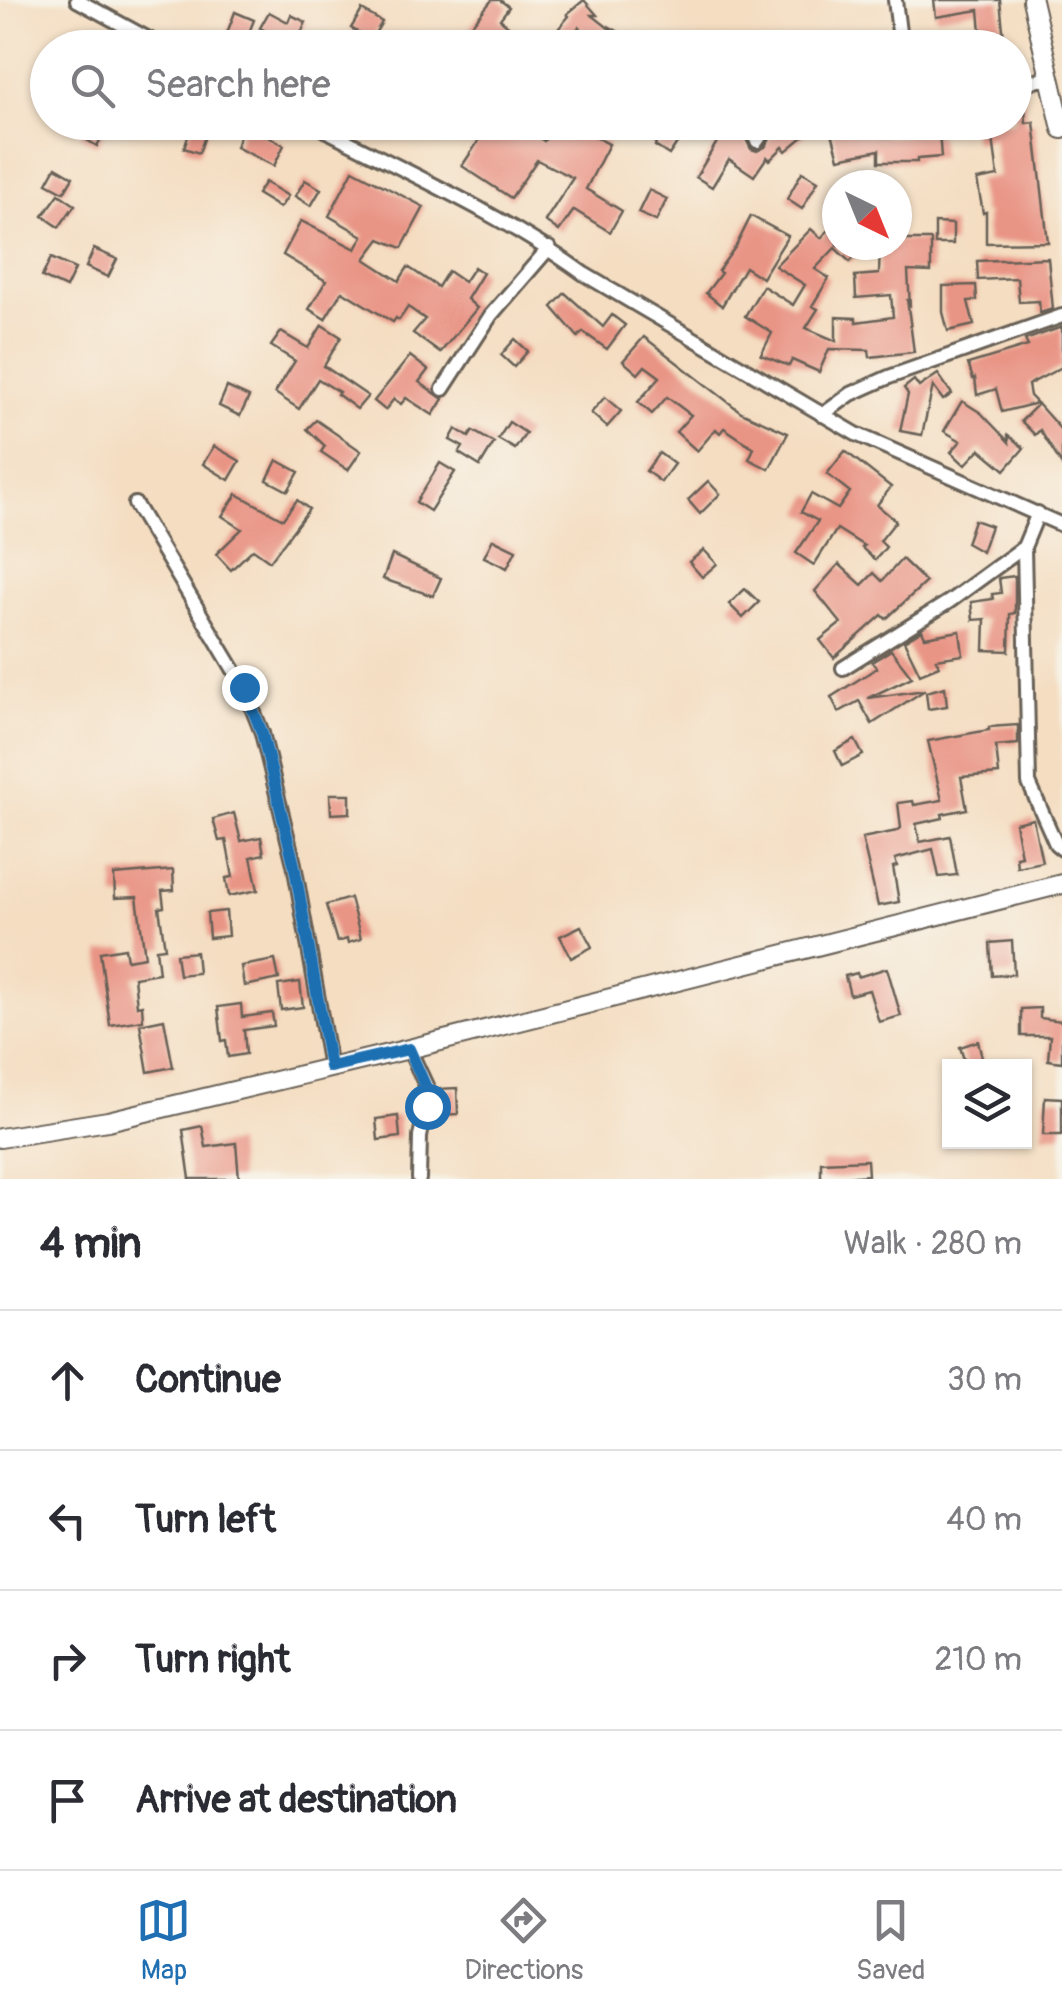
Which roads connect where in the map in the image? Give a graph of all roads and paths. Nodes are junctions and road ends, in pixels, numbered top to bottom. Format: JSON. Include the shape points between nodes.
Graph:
{"nodes":[{"id":1,"x":76,"y":0,"type":"edge"},
{"id":2,"x":895,"y":0,"type":"edge"},
{"id":3,"x":1032,"y":0,"type":"edge"},
{"id":4,"x":132,"y":30,"type":"edge"},
{"id":5,"x":899,"y":30,"type":"edge"},
{"id":6,"x":1048,"y":79,"type":"junction"},
{"id":7,"x":1032,"y":81,"type":"edge"},
{"id":8,"x":1062,"y":129,"type":"edge"},
{"id":9,"x":346,"y":140,"type":"edge"},
{"id":10,"x":549,"y":248,"type":"junction"},
{"id":11,"x":1062,"y":316,"type":"edge"},
{"id":12,"x":442,"y":389,"type":"dead end"},
{"id":13,"x":822,"y":416,"type":"junction"},
{"id":14,"x":135,"y":504,"type":"dead end"},
{"id":15,"x":1038,"y":512,"type":"junction"},
{"id":16,"x":1062,"y":525,"type":"edge"},
{"id":17,"x":1024,"y":547,"type":"junction"},
{"id":18,"x":844,"y":668,"type":"dead end"},
{"id":19,"x":1062,"y":849,"type":"edge"},
{"id":20,"x":1062,"y":884,"type":"edge"},
{"id":21,"x":409,"y":1049,"type":"junction"},
{"id":22,"x":330,"y":1067,"type":"junction"},
{"id":23,"x":0,"y":1138,"type":"edge"},
{"id":24,"x":420,"y":1179,"type":"edge"}],
"edges":[{"from":1,"to":4,"type":"street"},
{"from":2,"to":5,"type":"street"},
{"from":3,"to":6,"type":"main road"},
{"from":6,"to":7,"type":"street"},
{"from":6,"to":8,"type":"main road"},
{"from":9,"to":10,"type":"street"},
{"from":10,"to":12,"type":"street","via":[[491,314]]},
{"from":10,"to":13,"type":"street"},
{"from":11,"to":13,"type":"street","via":[[889,377]]},
{"from":13,"to":15,"type":"street"},
{"from":14,"to":22,"type":"street","via":[[244,687],[262,733],[294,864]]},
{"from":15,"to":16,"type":"street"},
{"from":15,"to":17,"type":"street"},
{"from":17,"to":18,"type":"street"},
{"from":17,"to":19,"type":"street","via":[[1028,782]]},
{"from":20,"to":21,"type":"main road"},
{"from":21,"to":22,"type":"main road"},
{"from":21,"to":24,"type":"street","via":[[428,1092]]},
{"from":22,"to":23,"type":"main road","via":[[108,1121]]}]}
